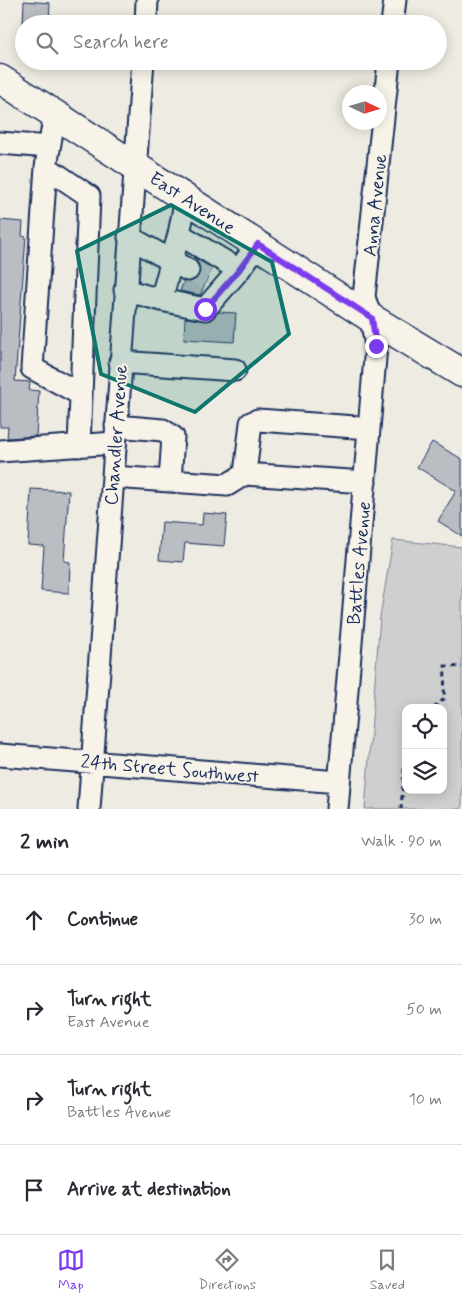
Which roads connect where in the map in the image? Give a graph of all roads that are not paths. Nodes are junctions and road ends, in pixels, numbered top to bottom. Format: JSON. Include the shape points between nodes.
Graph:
{"nodes":[{"id":1,"x":147,"y":0,"type":"edge"},
{"id":2,"x":395,"y":0,"type":"edge"},
{"id":3,"x":146,"y":15,"type":"edge"},
{"id":4,"x":393,"y":15,"type":"edge"},
{"id":5,"x":142,"y":70,"type":"edge"},
{"id":6,"x":388,"y":70,"type":"edge"},
{"id":7,"x":0,"y":79,"type":"edge"},
{"id":8,"x":55,"y":114,"type":"junction"},
{"id":9,"x":0,"y":143,"type":"edge"},
{"id":10,"x":47,"y":157,"type":"junction"},
{"id":11,"x":134,"y":164,"type":"junction"},
{"id":12,"x":186,"y":198,"type":"junction"},
{"id":13,"x":179,"y":234,"type":"junction"},
{"id":14,"x":129,"y":237,"type":"junction"},
{"id":15,"x":258,"y":244,"type":"junction"},
{"id":16,"x":181,"y":266,"type":"junction"},
{"id":17,"x":239,"y":270,"type":"junction"},
{"id":18,"x":125,"y":290,"type":"junction"},
{"id":19,"x":161,"y":300,"type":"junction"},
{"id":20,"x":372,"y":318,"type":"junction"},
{"id":21,"x":120,"y":362,"type":"junction"},
{"id":22,"x":235,"y":370,"type":"dead end"},
{"id":23,"x":462,"y":372,"type":"edge"},
{"id":24,"x":80,"y":394,"type":"junction"},
{"id":25,"x":369,"y":428,"type":"junction"},
{"id":26,"x":116,"y":434,"type":"junction"},
{"id":27,"x":78,"y":446,"type":"junction"},
{"id":28,"x":0,"y":451,"type":"edge"},
{"id":29,"x":245,"y":474,"type":"junction"},
{"id":30,"x":113,"y":477,"type":"junction"},
{"id":31,"x":170,"y":481,"type":"junction"},
{"id":32,"x":365,"y":482,"type":"junction"},
{"id":33,"x":0,"y":755,"type":"edge"},
{"id":34,"x":93,"y":762,"type":"junction"},
{"id":35,"x":339,"y":782,"type":"junction"},
{"id":36,"x":89,"y":809,"type":"edge"},
{"id":37,"x":337,"y":809,"type":"edge"}],
"edges":[{"from":1,"to":3,"type":"street"},
{"from":2,"to":4,"type":"street"},
{"from":5,"to":11,"type":"street","name":"Chandler Avenue"},
{"from":6,"to":20,"type":"street","name":"Anna Avenue","via":[[364,296]]},
{"from":7,"to":8,"type":"main road","name":"East Avenue"},
{"from":8,"to":10,"type":"street"},
{"from":8,"to":11,"type":"main road","name":"East Avenue"},
{"from":9,"to":10,"type":"street"},
{"from":10,"to":24,"type":"street","via":[[89,196]]},
{"from":10,"to":24,"type":"street","via":[[32,368]]},
{"from":11,"to":12,"type":"main road","name":"East Avenue"},
{"from":11,"to":14,"type":"street","name":"Chandler Avenue"},
{"from":12,"to":13,"type":"street"},
{"from":12,"to":15,"type":"main road","name":"East Avenue"},
{"from":13,"to":16,"type":"street"},
{"from":13,"to":17,"type":"street"},
{"from":14,"to":16,"type":"street"},
{"from":14,"to":18,"type":"street","name":"Chandler Avenue"},
{"from":15,"to":17,"type":"street"},
{"from":15,"to":20,"type":"main road","name":"East Avenue"},
{"from":16,"to":19,"type":"street"},
{"from":17,"to":19,"type":"street","via":[[215,284],[205,309]]},
{"from":18,"to":19,"type":"street"},
{"from":18,"to":21,"type":"street","name":"Chandler Avenue"},
{"from":20,"to":23,"type":"main road","name":"East Avenue"},
{"from":20,"to":25,"type":"street","name":"Battles Avenue","via":[[376,346]]},
{"from":21,"to":22,"type":"street"},
{"from":21,"to":26,"type":"street","name":"Chandler Avenue"},
{"from":24,"to":27,"type":"street"},
{"from":25,"to":29,"type":"street","via":[[251,422]]},
{"from":25,"to":32,"type":"street","name":"Battles Avenue"},
{"from":26,"to":27,"type":"street"},
{"from":26,"to":30,"type":"street","name":"Chandler Avenue"},
{"from":26,"to":31,"type":"street","via":[[163,430],[173,436]]},
{"from":27,"to":28,"type":"street"},
{"from":29,"to":31,"type":"street","via":[[227,486]]},
{"from":29,"to":32,"type":"street"},
{"from":30,"to":31,"type":"street"},
{"from":30,"to":34,"type":"street","name":"Chandler Avenue"},
{"from":32,"to":35,"type":"street","name":"Battles Avenue"},
{"from":33,"to":34,"type":"street","name":"24th Street Southwest"},
{"from":34,"to":35,"type":"street","name":"24th Street Southwest"},
{"from":34,"to":36,"type":"street","name":"Chandler Avenue"},
{"from":35,"to":37,"type":"street","name":"Battles Avenue"}]}
